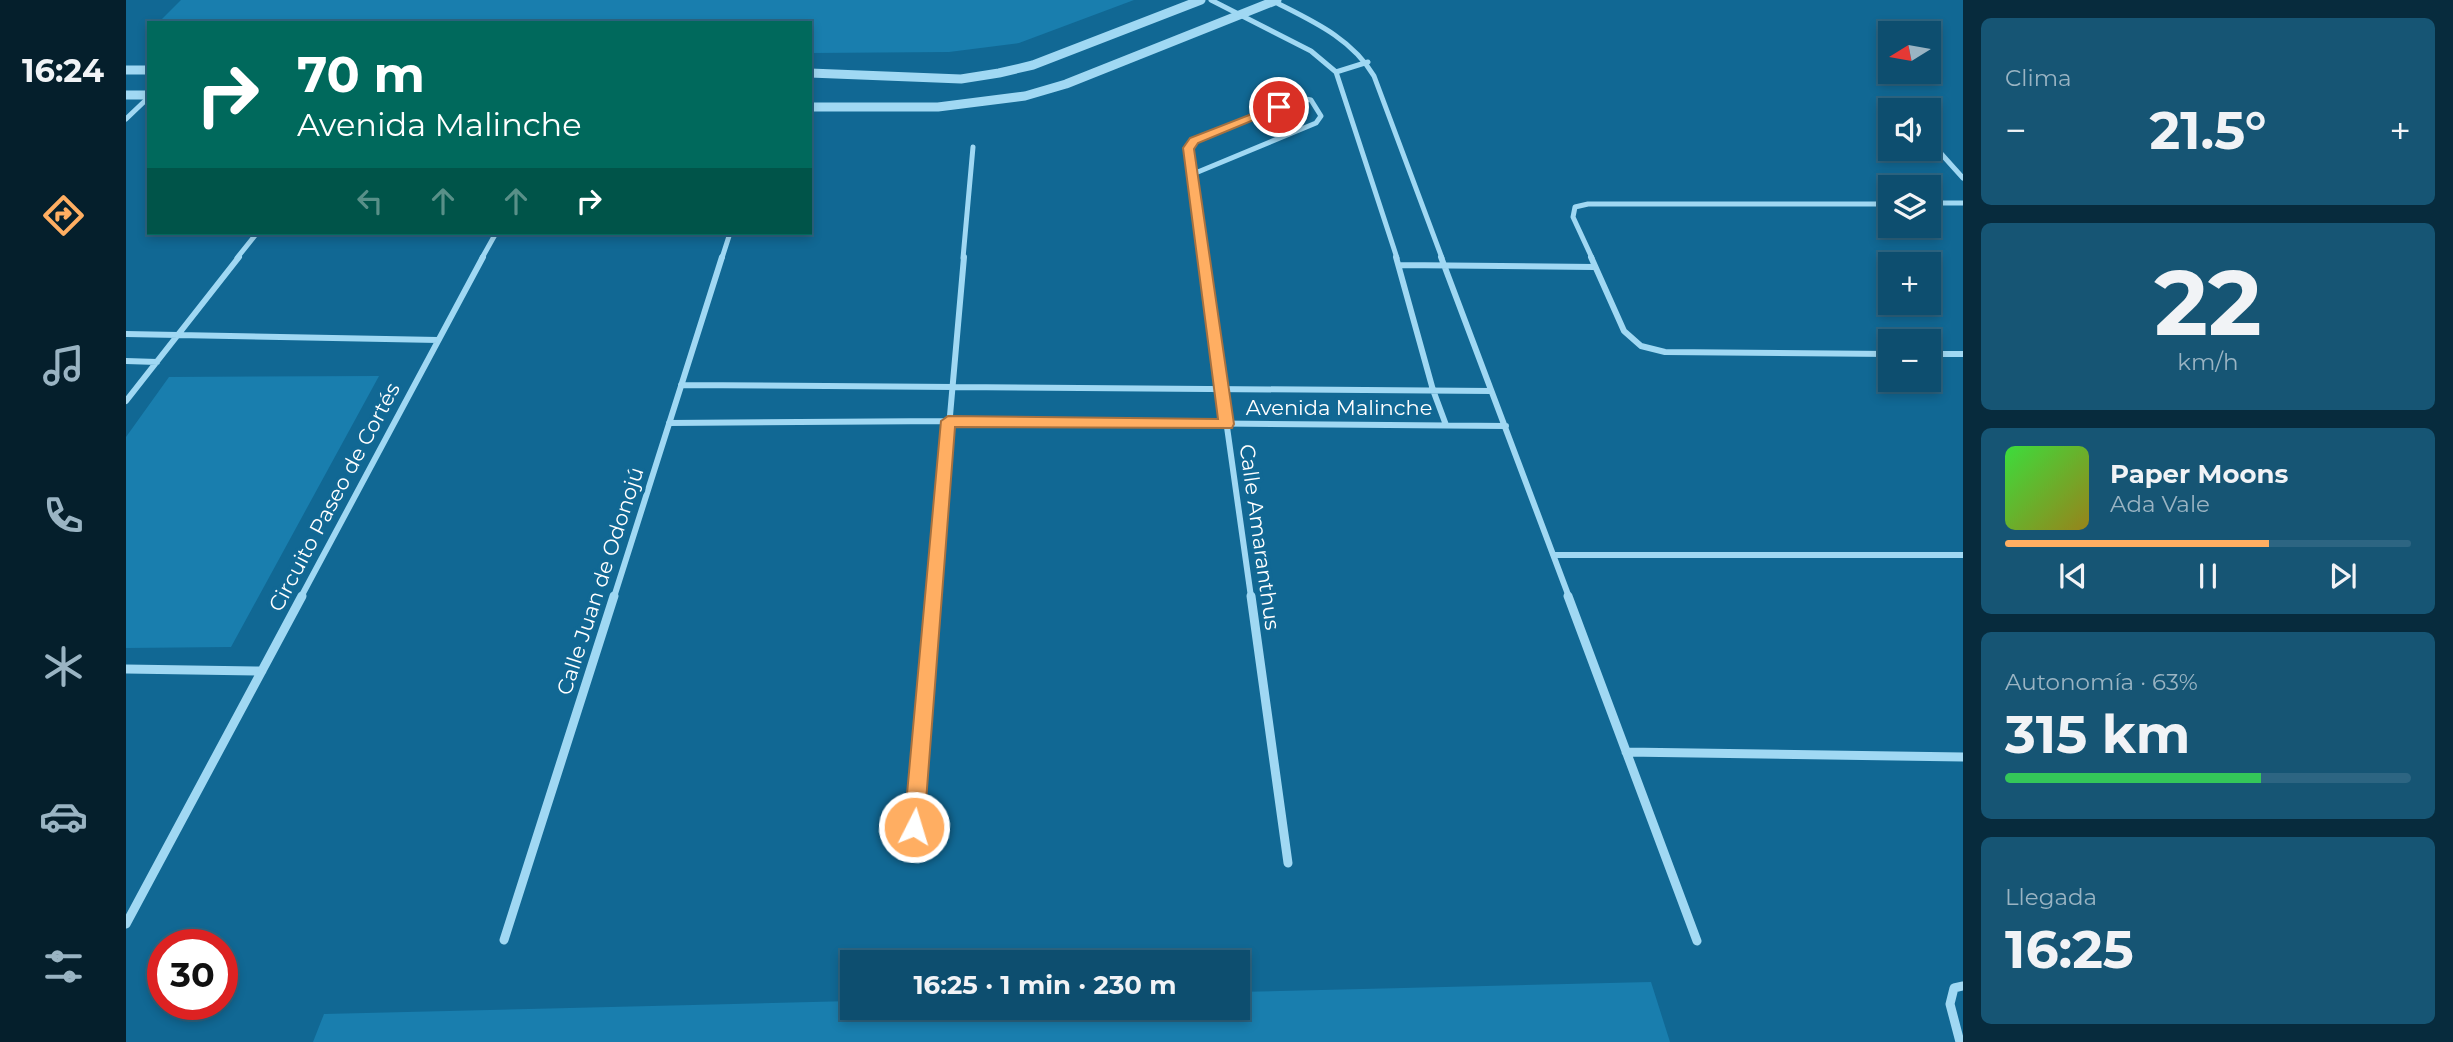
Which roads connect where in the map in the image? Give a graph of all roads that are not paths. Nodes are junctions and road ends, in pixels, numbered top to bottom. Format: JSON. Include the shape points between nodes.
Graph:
{"nodes":[{"id":1,"x":1201,"y":0,"type":"edge"},
{"id":2,"x":1211,"y":0,"type":"edge"},
{"id":3,"x":1274,"y":1,"type":"edge"},
{"id":4,"x":1241,"y":14,"type":"junction"},
{"id":5,"x":1368,"y":62,"type":"junction"},
{"id":6,"x":126,"y":70,"type":"edge"},
{"id":7,"x":147,"y":70,"type":"edge"},
{"id":8,"x":1336,"y":72,"type":"junction"},
{"id":9,"x":812,"y":74,"type":"edge"},
{"id":10,"x":126,"y":95,"type":"edge"},
{"id":11,"x":147,"y":96,"type":"edge"},
{"id":12,"x":147,"y":98,"type":"edge"},
{"id":13,"x":812,"y":107,"type":"edge"},
{"id":14,"x":126,"y":119,"type":"edge"},
{"id":15,"x":973,"y":148,"type":"dead end"},
{"id":16,"x":1941,"y":154,"type":"edge"},
{"id":17,"x":1193,"y":174,"type":"junction"},
{"id":18,"x":1963,"y":178,"type":"edge"},
{"id":19,"x":1963,"y":203,"type":"edge"},
{"id":20,"x":1878,"y":204,"type":"edge"},
{"id":21,"x":1941,"y":204,"type":"edge"},
{"id":22,"x":255,"y":235,"type":"edge"},
{"id":23,"x":495,"y":235,"type":"edge"},
{"id":24,"x":729,"y":235,"type":"edge"},
{"id":25,"x":1399,"y":265,"type":"junction"},
{"id":26,"x":1445,"y":266,"type":"junction"},
{"id":27,"x":1594,"y":267,"type":"junction"},
{"id":28,"x":126,"y":334,"type":"edge"},
{"id":29,"x":177,"y":335,"type":"junction"},
{"id":30,"x":438,"y":340,"type":"junction"},
{"id":31,"x":1878,"y":354,"type":"edge"},
{"id":32,"x":1941,"y":354,"type":"edge"},
{"id":33,"x":1963,"y":354,"type":"edge"},
{"id":34,"x":126,"y":361,"type":"edge"},
{"id":35,"x":157,"y":362,"type":"junction"},
{"id":36,"x":681,"y":384,"type":"junction"},
{"id":37,"x":951,"y":388,"type":"junction"},
{"id":38,"x":1221,"y":388,"type":"junction"},
{"id":39,"x":1433,"y":390,"type":"junction"},
{"id":40,"x":1491,"y":391,"type":"junction"},
{"id":41,"x":126,"y":401,"type":"edge"},
{"id":42,"x":948,"y":421,"type":"junction"},
{"id":43,"x":669,"y":423,"type":"junction"},
{"id":44,"x":1226,"y":424,"type":"junction"},
{"id":45,"x":1446,"y":425,"type":"junction"},
{"id":46,"x":1506,"y":426,"type":"junction"},
{"id":47,"x":1554,"y":555,"type":"junction"},
{"id":48,"x":1963,"y":555,"type":"edge"},
{"id":49,"x":126,"y":668,"type":"edge"},
{"id":50,"x":262,"y":671,"type":"junction"},
{"id":51,"x":1626,"y":752,"type":"junction"},
{"id":52,"x":1963,"y":757,"type":"edge"},
{"id":53,"x":912,"y":854,"type":"dead end"},
{"id":54,"x":1288,"y":863,"type":"dead end"},
{"id":55,"x":126,"y":924,"type":"edge"},
{"id":56,"x":504,"y":940,"type":"dead end"},
{"id":57,"x":1697,"y":941,"type":"dead end"},
{"id":58,"x":1963,"y":986,"type":"edge"},
{"id":59,"x":1961,"y":1042,"type":"edge"}],
"edges":[{"from":1,"to":9,"type":"street","via":[[999,74],[961,79]]},
{"from":2,"to":4,"type":"street"},
{"from":3,"to":4,"type":"street"},
{"from":3,"to":5,"type":"street","via":[[1337,36]]},
{"from":4,"to":8,"type":"street","via":[[1311,51]]},
{"from":4,"to":13,"type":"street","via":[[1025,96],[938,107]]},
{"from":5,"to":8,"type":"street"},
{"from":5,"to":26,"type":"street"},
{"from":6,"to":7,"type":"street"},
{"from":8,"to":25,"type":"street"},
{"from":10,"to":11,"type":"street"},
{"from":12,"to":14,"type":"street"},
{"from":15,"to":37,"type":"street"},
{"from":16,"to":18,"type":"street"},
{"from":17,"to":17,"type":"street","name":"Calle Amaranthus","via":[[1188,148],[1194,141],[1300,98],[1311,100],[1321,116],[1316,123]]},
{"from":17,"to":38,"type":"street","name":"Calle Amaranthus"},
{"from":19,"to":21,"type":"street"},
{"from":20,"to":27,"type":"street","via":[[1575,207],[1573,217]]},
{"from":22,"to":29,"type":"street"},
{"from":23,"to":30,"type":"street","name":"Circuito Paseo de Cortés"},
{"from":24,"to":36,"type":"street","name":"Calle Juan de Odonojú"},
{"from":25,"to":26,"type":"street"},
{"from":25,"to":39,"type":"street"},
{"from":26,"to":27,"type":"street"},
{"from":26,"to":40,"type":"street"},
{"from":27,"to":31,"type":"street","via":[[1624,331],[1641,346],[1665,352]]},
{"from":28,"to":29,"type":"street"},
{"from":29,"to":30,"type":"street"},
{"from":29,"to":35,"type":"street"},
{"from":30,"to":50,"type":"street","name":"Circuito Paseo de Cortés"},
{"from":32,"to":33,"type":"street"},
{"from":34,"to":35,"type":"street"},
{"from":35,"to":41,"type":"street"},
{"from":36,"to":37,"type":"street","name":"Avenida Malinche"},
{"from":36,"to":43,"type":"street","name":"Calle Juan de Odonojú"},
{"from":37,"to":38,"type":"street","name":"Avenida Malinche"},
{"from":37,"to":42,"type":"street"},
{"from":38,"to":39,"type":"street","name":"Avenida Malinche"},
{"from":38,"to":44,"type":"street","name":"Calle Amaranthus"},
{"from":39,"to":40,"type":"street","name":"Avenida Malinche"},
{"from":39,"to":45,"type":"street"},
{"from":40,"to":46,"type":"street"},
{"from":42,"to":43,"type":"street","name":"Avenida Malinche"},
{"from":42,"to":44,"type":"street","name":"Avenida Malinche"},
{"from":42,"to":53,"type":"street"},
{"from":43,"to":56,"type":"street","name":"Calle Juan de Odonojú"},
{"from":44,"to":45,"type":"street","name":"Avenida Malinche"},
{"from":44,"to":54,"type":"street","name":"Calle Amaranthus"},
{"from":45,"to":46,"type":"street","name":"Avenida Malinche"},
{"from":46,"to":47,"type":"street"},
{"from":47,"to":48,"type":"street"},
{"from":47,"to":51,"type":"street"},
{"from":49,"to":50,"type":"street"},
{"from":50,"to":55,"type":"street","name":"Circuito Paseo de Cortés"},
{"from":51,"to":52,"type":"street"},
{"from":51,"to":57,"type":"street"},
{"from":58,"to":59,"type":"street","via":[[1954,988],[1950,1004]]}]}
